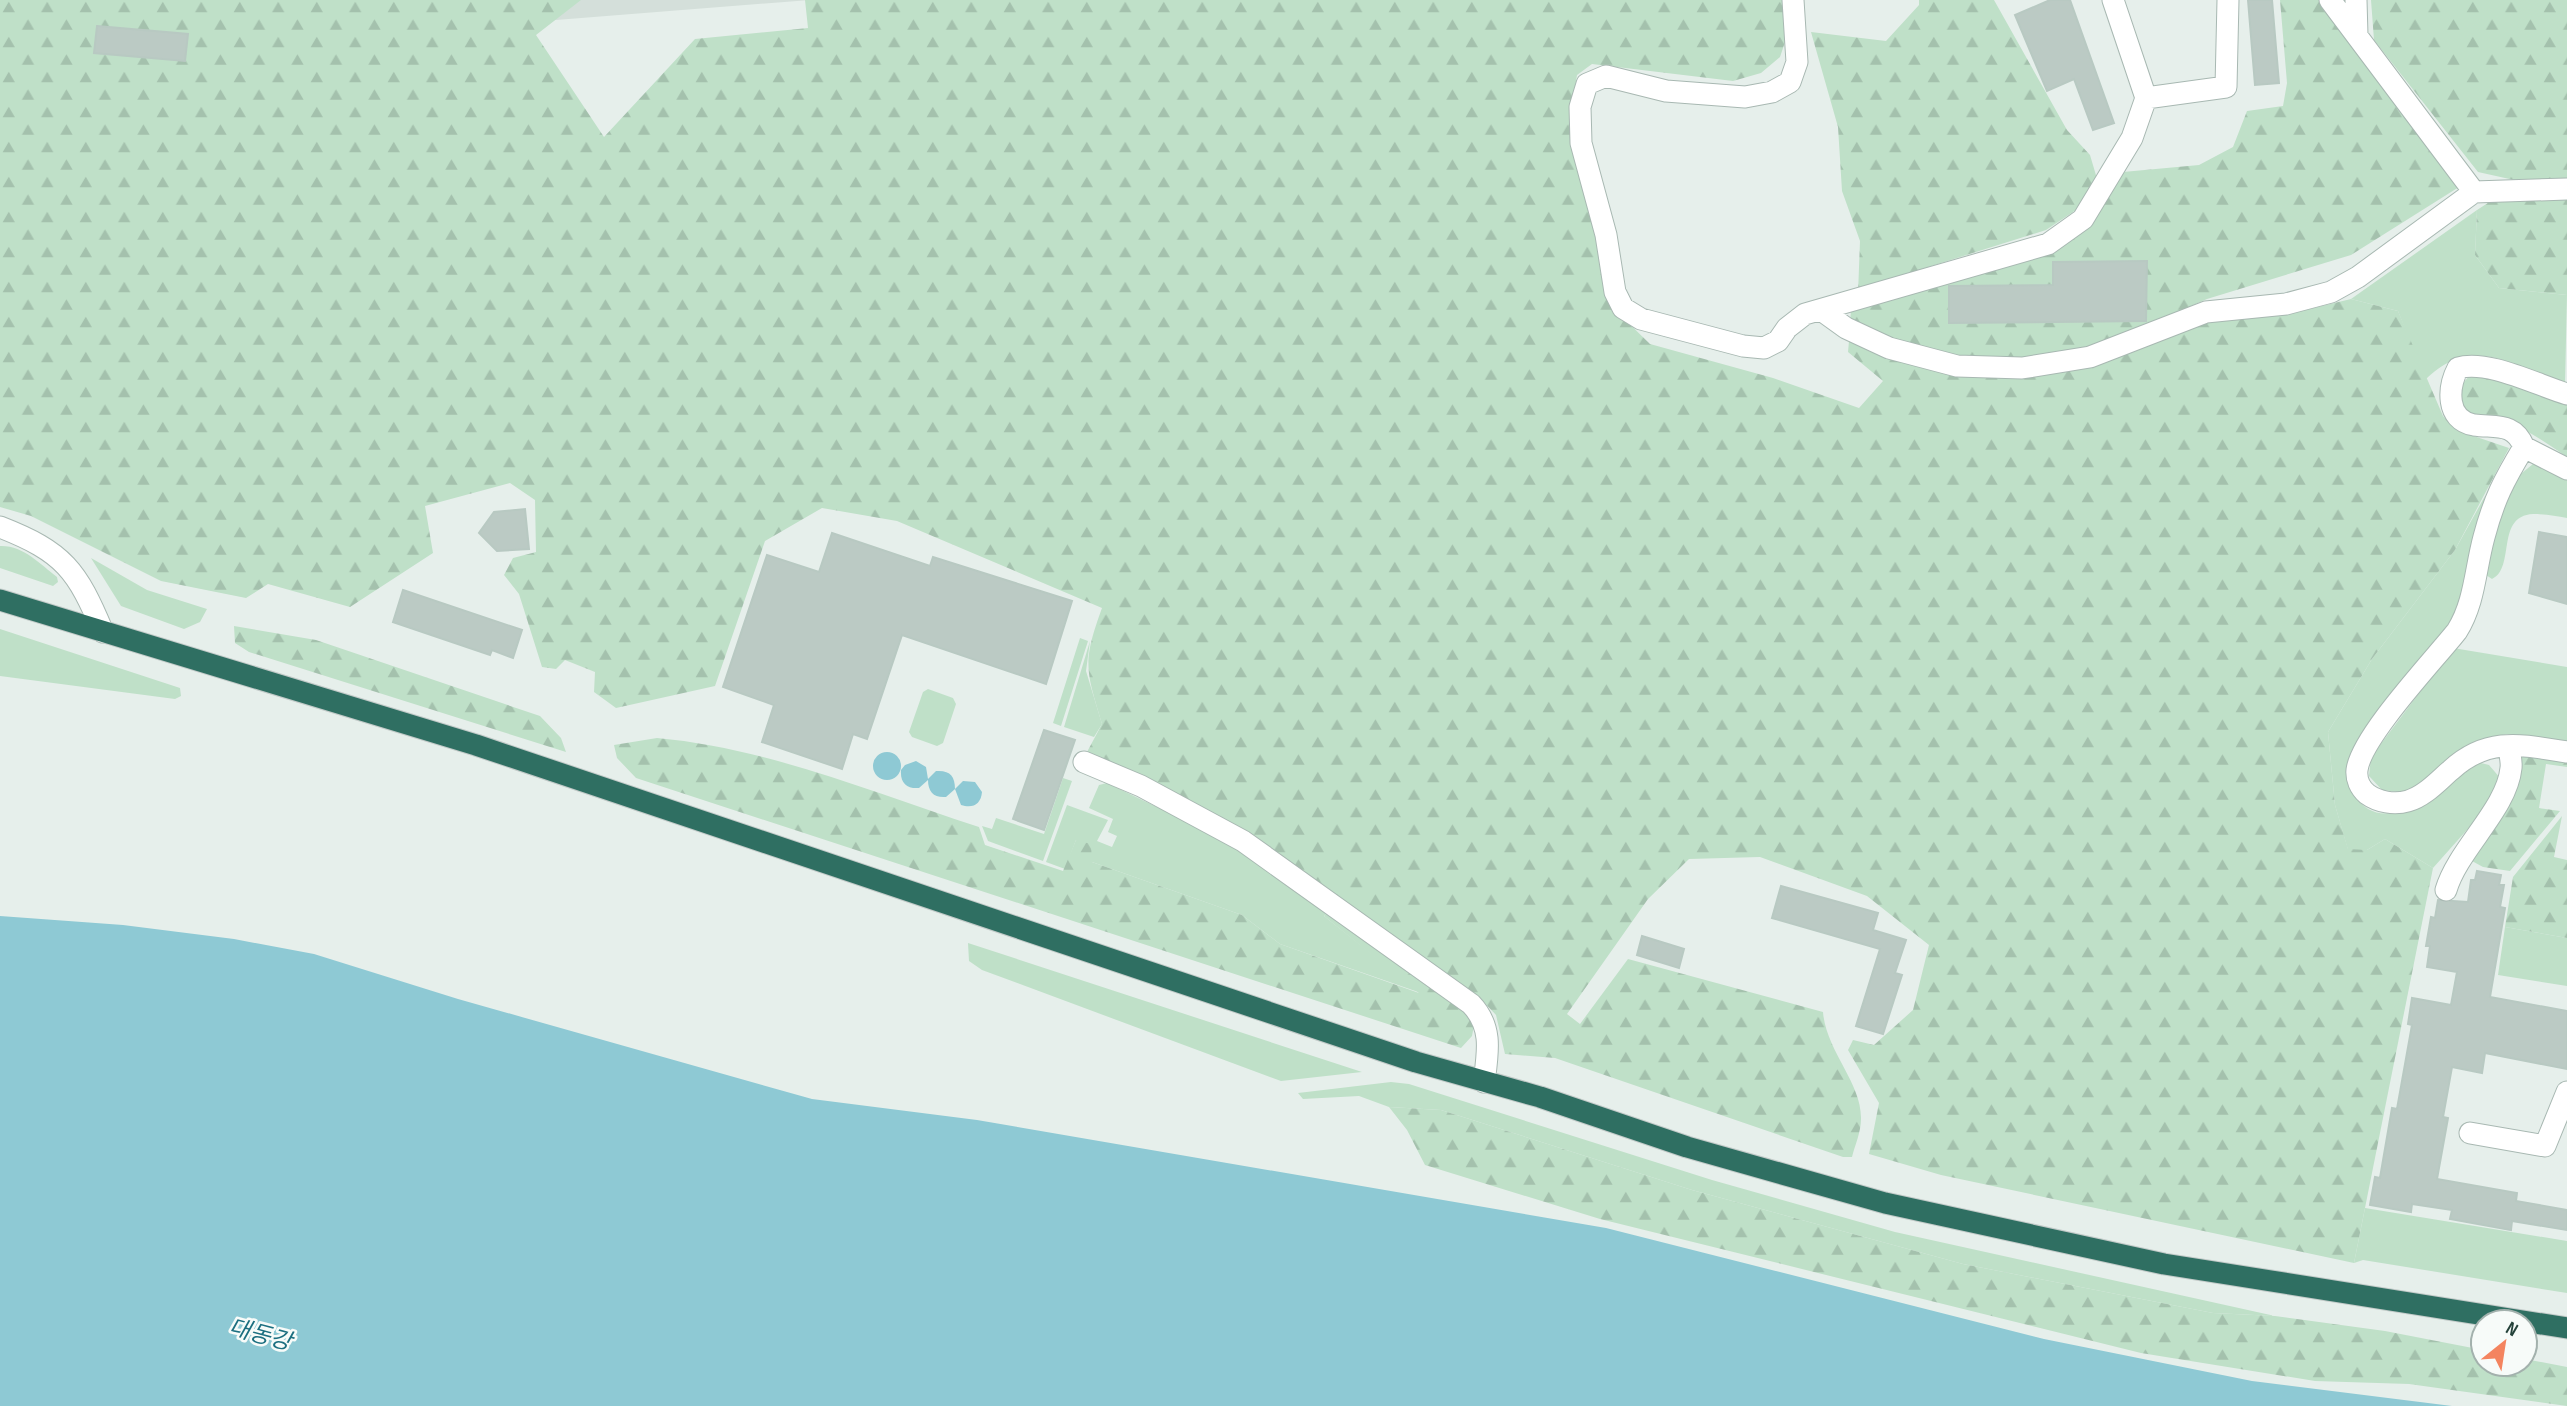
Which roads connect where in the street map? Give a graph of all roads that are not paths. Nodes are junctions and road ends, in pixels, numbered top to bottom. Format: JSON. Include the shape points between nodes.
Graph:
{"nodes":[{"id":1,"x":1793,"y":0,"type":"edge"},
{"id":2,"x":2113,"y":0,"type":"edge"},
{"id":3,"x":2228,"y":0,"type":"edge"},
{"id":4,"x":2330,"y":0,"type":"edge"},
{"id":5,"x":2356,"y":0,"type":"edge"},
{"id":6,"x":2357,"y":35,"type":"junction"},
{"id":7,"x":2146,"y":98,"type":"junction"},
{"id":8,"x":2567,"y":189,"type":"edge"},
{"id":9,"x":2474,"y":192,"type":"junction"},
{"id":10,"x":1821,"y":310,"type":"junction"},
{"id":11,"x":2567,"y":394,"type":"edge"},
{"id":12,"x":2524,"y":447,"type":"junction"},
{"id":13,"x":2567,"y":469,"type":"edge"},
{"id":14,"x":0,"y":527,"type":"edge"},
{"id":15,"x":10,"y":603,"type":"edge"},
{"id":16,"x":103,"y":632,"type":"junction"},
{"id":17,"x":2509,"y":746,"type":"junction"},
{"id":18,"x":2567,"y":752,"type":"edge"},
{"id":19,"x":1084,"y":762,"type":"dead end"},
{"id":20,"x":2446,"y":890,"type":"dead end"},
{"id":21,"x":1484,"y":1082,"type":"junction"},
{"id":22,"x":2567,"y":1092,"type":"edge"},
{"id":23,"x":2470,"y":1133,"type":"dead end"},
{"id":24,"x":2567,"y":1328,"type":"edge"}],
"edges":[{"from":1,"to":10,"type":"lane","via":[[1797,62],[1790,82],[1772,92],[1745,97],[1666,91],[1606,76],[1587,84],[1580,107],[1581,143],[1606,235],[1615,292],[1623,308],[1641,319],[1765,348],[1805,314]]},
{"from":2,"to":7,"type":"lane"},
{"from":3,"to":7,"type":"lane","via":[[2226,87]]},
{"from":4,"to":6,"type":"lane"},
{"from":5,"to":6,"type":"lane"},
{"from":6,"to":9,"type":"lane"},
{"from":7,"to":10,"type":"lane","via":[[2132,138],[2083,219],[2048,244]]},
{"from":8,"to":9,"type":"lane"},
{"from":9,"to":10,"type":"lane","via":[[2331,292],[2286,304],[2206,312],[2090,357],[2022,369],[1957,366],[1889,348],[1846,328]]},
{"from":11,"to":12,"type":"lane","via":[[2485,367],[2469,364],[2458,368],[2449,384],[2459,418],[2473,425],[2512,430]]},
{"from":12,"to":13,"type":"lane"},
{"from":12,"to":17,"type":"lane","via":[[2501,483],[2483,539],[2468,613],[2370,741],[2357,780],[2375,799],[2406,802],[2477,751]]},
{"from":14,"to":16,"type":"lane","via":[[36,541],[62,559],[85,589]]},
{"from":15,"to":16,"type":"highway"},
{"from":16,"to":21,"type":"highway","via":[[476,745],[1136,970]]},
{"from":17,"to":18,"type":"lane"},
{"from":17,"to":20,"type":"lane","via":[[2511,768],[2505,786],[2455,865]]},
{"from":19,"to":21,"type":"lane","via":[[1141,786],[1243,841],[1471,1004],[1486,1024],[1489,1045]]},
{"from":21,"to":24,"type":"highway","via":[[1885,1203],[2164,1264]]},
{"from":22,"to":23,"type":"lane","via":[[2545,1146]]}]}
